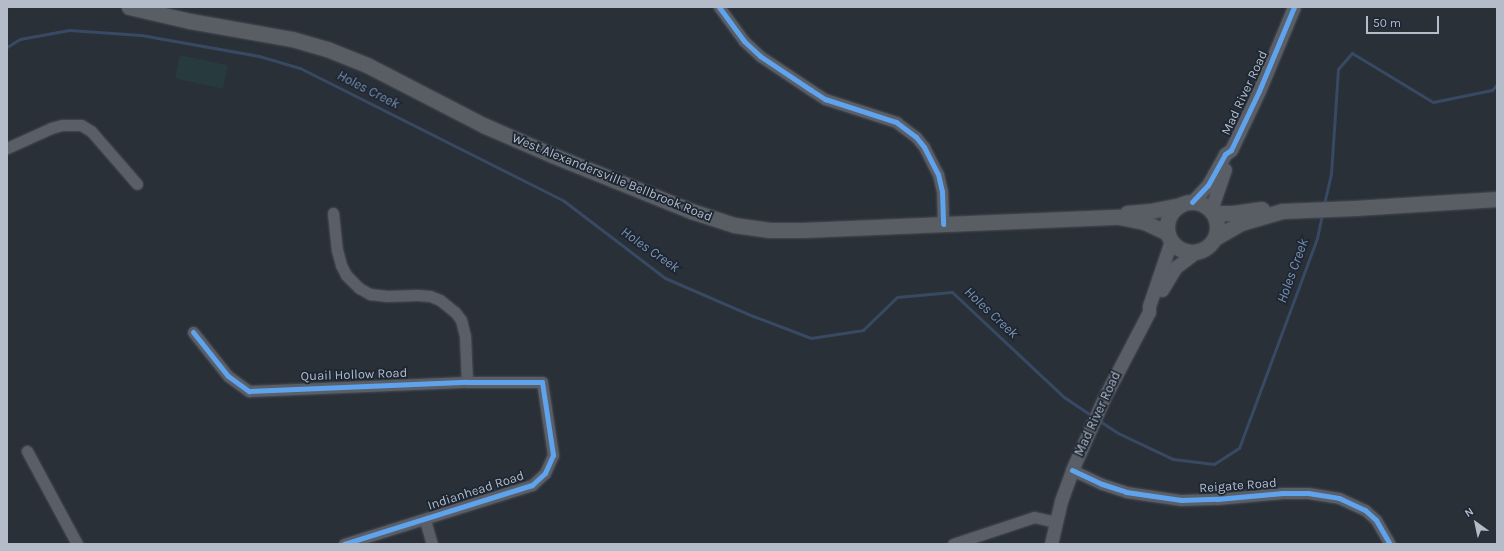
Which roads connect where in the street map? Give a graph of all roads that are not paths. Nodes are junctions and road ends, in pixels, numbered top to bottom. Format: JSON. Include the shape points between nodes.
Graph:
{"nodes":[{"id":1,"x":129,"y":7,"type":"edge"},
{"id":2,"x":719,"y":7,"type":"edge"},
{"id":3,"x":1294,"y":7,"type":"edge"},
{"id":4,"x":7,"y":148,"type":"edge"},
{"id":5,"x":1231,"y":150,"type":"junction"},
{"id":6,"x":137,"y":184,"type":"dead end"},
{"id":7,"x":1497,"y":199,"type":"edge"},
{"id":8,"x":1187,"y":203,"type":"junction"},
{"id":9,"x":1282,"y":211,"type":"junction"},
{"id":10,"x":1212,"y":212,"type":"junction"},
{"id":11,"x":333,"y":213,"type":"dead end"},
{"id":12,"x":1119,"y":217,"type":"junction"},
{"id":13,"x":943,"y":224,"type":"junction"},
{"id":14,"x":1169,"y":237,"type":"junction"},
{"id":15,"x":1215,"y":238,"type":"junction"},
{"id":16,"x":1197,"y":251,"type":"junction"},
{"id":17,"x":1148,"y":312,"type":"junction"},
{"id":18,"x":193,"y":332,"type":"dead end"},
{"id":19,"x":467,"y":382,"type":"junction"},
{"id":20,"x":542,"y":382,"type":"joint"},
{"id":21,"x":26,"y":450,"type":"dead end"},
{"id":22,"x":1072,"y":470,"type":"junction"},
{"id":23,"x":425,"y":520,"type":"junction"},
{"id":24,"x":1055,"y":522,"type":"junction"},
{"id":25,"x":77,"y":544,"type":"edge"},
{"id":26,"x":344,"y":544,"type":"edge"},
{"id":27,"x":432,"y":544,"type":"edge"},
{"id":28,"x":953,"y":544,"type":"edge"},
{"id":29,"x":1051,"y":544,"type":"edge"},
{"id":30,"x":1390,"y":544,"type":"edge"}],
"edges":[{"from":1,"to":13,"type":"main road","name":"West Alexandersville Bellbrook Road","via":[[327,48],[361,62],[484,125],[552,156],[691,211],[734,225],[770,230],[803,230]]},
{"from":2,"to":13,"type":"street","via":[[734,30],[760,56],[811,90],[825,99],[896,122],[916,137],[938,174],[942,191]]},
{"from":3,"to":5,"type":"street","name":"Mad River Road"},
{"from":4,"to":6,"type":"street","via":[[52,128],[81,125],[91,132]]},
{"from":5,"to":8,"type":"street","name":"Mad River Road","via":[[1226,154],[1208,186]]},
{"from":5,"to":10,"type":"street","name":"Mad River Road"},
{"from":7,"to":9,"type":"main road"},
{"from":8,"to":10,"type":"main road","via":[[1204,205]]},
{"from":8,"to":12,"type":"main road","name":"West Alexandersville Bellbrook Road"},
{"from":8,"to":14,"type":"main road","via":[[1171,213],[1168,220]]},
{"from":9,"to":10,"type":"main road","via":[[1278,208],[1233,213]]},
{"from":9,"to":15,"type":"main road","via":[[1241,224]]},
{"from":10,"to":15,"type":"main road","via":[[1217,225]]},
{"from":11,"to":19,"type":"street","via":[[341,265],[346,275],[359,288],[370,294],[387,296],[430,296],[440,300],[455,312],[461,320],[465,336]]},
{"from":12,"to":13,"type":"main road","name":"West Alexandersville Bellbrook Road"},
{"from":12,"to":14,"type":"main road","name":"West Alexandersville Bellbrook Road","via":[[1144,222]]},
{"from":14,"to":16,"type":"main road","name":"West Alexandersville Bellbrook Road","via":[[1181,250]]},
{"from":14,"to":17,"type":"street","name":"Mad River Road"},
{"from":15,"to":16,"type":"main road","via":[[1207,247]]},
{"from":16,"to":17,"type":"street","name":"Mad River Road","via":[[1182,261],[1172,273],[1153,309]]},
{"from":17,"to":22,"type":"street","name":"Mad River Road","via":[[1104,398]]},
{"from":18,"to":19,"type":"street","name":"Quail Hollow Road","via":[[228,376],[249,391]]},
{"from":19,"to":20,"type":"street","name":"Quail Hollow Road"},
{"from":20,"to":23,"type":"street","name":"Indianhead Road","via":[[553,455],[545,473],[532,485]]},
{"from":21,"to":25,"type":"street"},
{"from":22,"to":24,"type":"street","name":"Mad River Road"},
{"from":22,"to":30,"type":"street","name":"Reigate Road","via":[[1126,492],[1181,500],[1308,493],[1339,498],[1365,510],[1376,520]]},
{"from":23,"to":26,"type":"street","name":"Indianhead Road"},
{"from":23,"to":27,"type":"street"},
{"from":24,"to":28,"type":"street","via":[[1034,518]]},
{"from":24,"to":29,"type":"street","name":"Mad River Road"}]}
